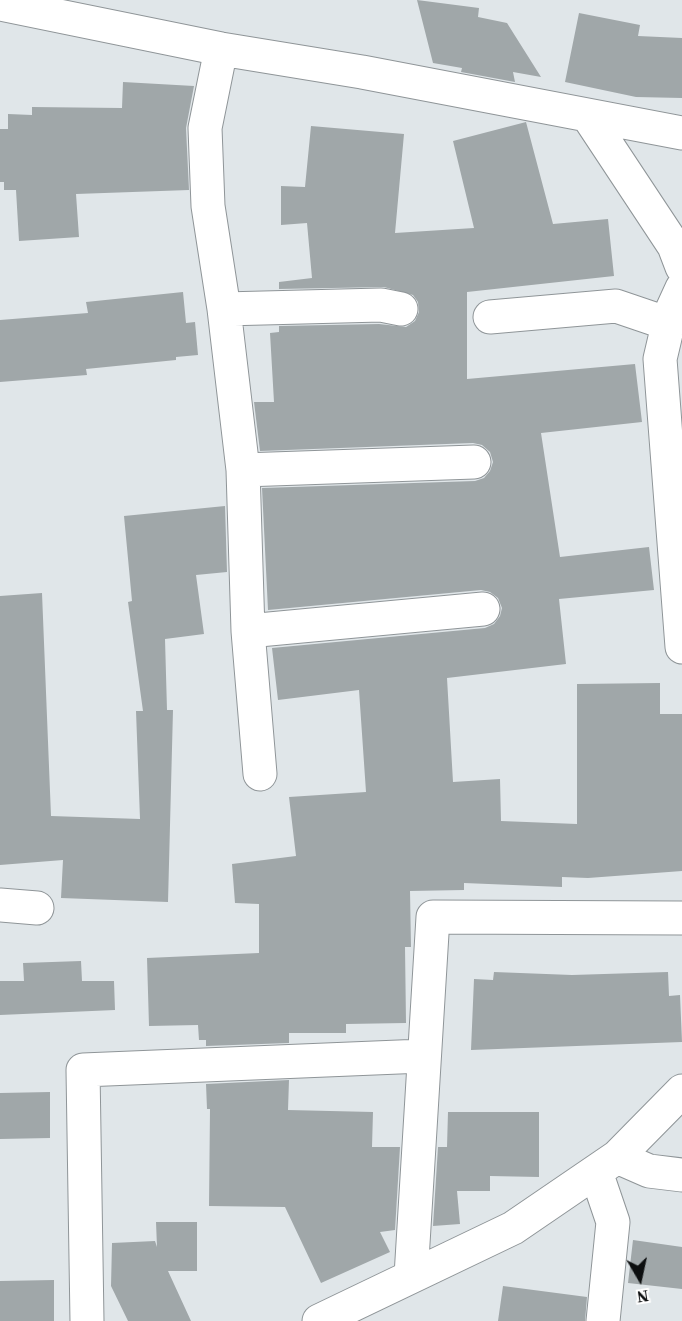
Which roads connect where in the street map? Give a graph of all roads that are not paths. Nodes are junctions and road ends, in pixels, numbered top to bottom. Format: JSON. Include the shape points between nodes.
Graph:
{"nodes":[{"id":1,"x":0,"y":4,"type":"edge"},
{"id":2,"x":221,"y":49,"type":"junction"},
{"id":3,"x":588,"y":116,"type":"junction"},
{"id":4,"x":682,"y":133,"type":"edge"},
{"id":5,"x":682,"y":267,"type":"edge"},
{"id":6,"x":682,"y":288,"type":"edge"},
{"id":7,"x":224,"y":309,"type":"junction"},
{"id":8,"x":401,"y":309,"type":"dead end"},
{"id":9,"x":490,"y":317,"type":"dead end"},
{"id":10,"x":669,"y":324,"type":"junction"},
{"id":11,"x":474,"y":462,"type":"dead end"},
{"id":12,"x":243,"y":470,"type":"junction"},
{"id":13,"x":483,"y":609,"type":"dead end"},
{"id":14,"x":248,"y":631,"type":"junction"},
{"id":15,"x":682,"y":647,"type":"edge"},
{"id":16,"x":260,"y":774,"type":"dead end"},
{"id":17,"x":0,"y":904,"type":"edge"},
{"id":18,"x":37,"y":908,"type":"dead end"},
{"id":19,"x":682,"y":918,"type":"edge"},
{"id":20,"x":423,"y":1056,"type":"junction"},
{"id":21,"x":682,"y":1092,"type":"edge"},
{"id":22,"x":607,"y":1165,"type":"junction"},
{"id":23,"x":682,"y":1175,"type":"edge"},
{"id":24,"x":411,"y":1276,"type":"junction"},
{"id":25,"x":375,"y":1306,"type":"edge"},
{"id":26,"x":87,"y":1321,"type":"edge"},
{"id":27,"x":319,"y":1321,"type":"edge"},
{"id":28,"x":603,"y":1321,"type":"edge"}],
"edges":[{"from":1,"to":2,"type":"street"},
{"from":2,"to":3,"type":"street"},
{"from":2,"to":7,"type":"street","via":[[205,128],[208,206]]},
{"from":3,"to":4,"type":"street"},
{"from":3,"to":5,"type":"street","via":[[674,246]]},
{"from":6,"to":10,"type":"street"},
{"from":7,"to":8,"type":"street","via":[[381,305]]},
{"from":7,"to":12,"type":"street"},
{"from":9,"to":10,"type":"street","via":[[616,306]]},
{"from":10,"to":15,"type":"street","via":[[660,360]]},
{"from":11,"to":12,"type":"street"},
{"from":12,"to":14,"type":"street"},
{"from":13,"to":14,"type":"street"},
{"from":14,"to":16,"type":"street"},
{"from":17,"to":18,"type":"street"},
{"from":19,"to":20,"type":"street","via":[[433,917]]},
{"from":20,"to":24,"type":"street"},
{"from":20,"to":26,"type":"street","via":[[83,1070]]},
{"from":21,"to":22,"type":"street"},
{"from":22,"to":23,"type":"street"},
{"from":22,"to":24,"type":"street","via":[[513,1228]]},
{"from":22,"to":28,"type":"street","via":[[613,1222]]},
{"from":24,"to":25,"type":"street"},
{"from":25,"to":27,"type":"street"}]}
